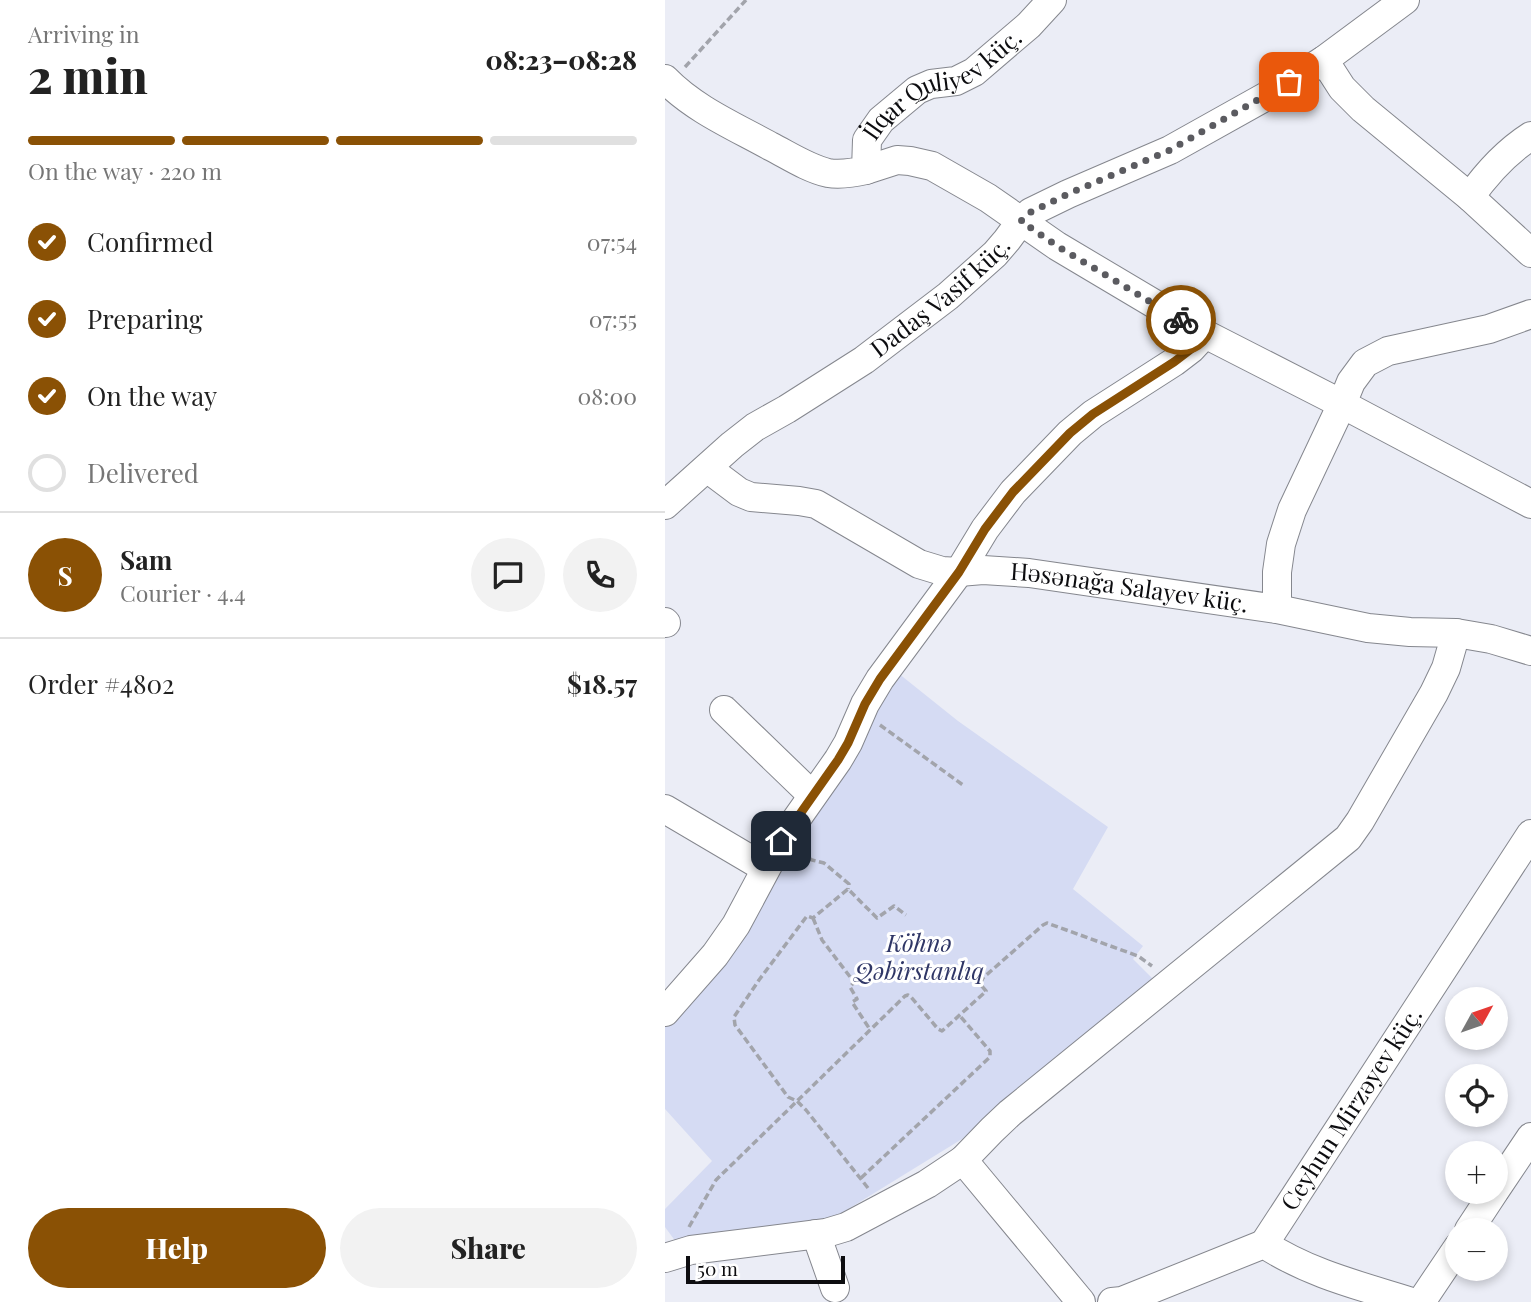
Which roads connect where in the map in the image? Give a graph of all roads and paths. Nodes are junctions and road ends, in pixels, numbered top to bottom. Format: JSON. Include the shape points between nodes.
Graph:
{"nodes":[{"id":1,"x":746,"y":0,"type":"edge"},
{"id":2,"x":1052,"y":0,"type":"edge"},
{"id":3,"x":1405,"y":0,"type":"edge"},
{"id":4,"x":1324,"y":61,"type":"junction"},
{"id":5,"x":667,"y":82,"type":"edge"},
{"id":6,"x":1531,"y":136,"type":"edge"},
{"id":7,"x":866,"y":170,"type":"junction"},
{"id":8,"x":1469,"y":197,"type":"junction"},
{"id":9,"x":1021,"y":221,"type":"junction"},
{"id":10,"x":1531,"y":253,"type":"edge"},
{"id":11,"x":1531,"y":314,"type":"edge"},
{"id":12,"x":1205,"y":334,"type":"junction"},
{"id":13,"x":1342,"y":404,"type":"junction"},
{"id":14,"x":707,"y":468,"type":"junction"},
{"id":15,"x":665,"y":505,"type":"edge"},
{"id":16,"x":1531,"y":505,"type":"edge"},
{"id":17,"x":959,"y":572,"type":"junction"},
{"id":18,"x":1277,"y":608,"type":"junction"},
{"id":19,"x":1456,"y":633,"type":"junction"},
{"id":20,"x":1531,"y":651,"type":"edge"},
{"id":21,"x":725,"y":710,"type":"dead end"},
{"id":22,"x":861,"y":711,"type":"junction"},
{"id":23,"x":963,"y":785,"type":"dead end"},
{"id":24,"x":812,"y":795,"type":"junction"},
{"id":25,"x":665,"y":809,"type":"edge"},
{"id":26,"x":1531,"y":834,"type":"edge"},
{"id":27,"x":781,"y":841,"type":"junction"},
{"id":28,"x":765,"y":867,"type":"junction"},
{"id":29,"x":848,"y":889,"type":"junction"},
{"id":30,"x":906,"y":915,"type":"dead end"},
{"id":31,"x":813,"y":918,"type":"junction"},
{"id":32,"x":1168,"y":984,"type":"junction"},
{"id":33,"x":665,"y":1012,"type":"edge"},
{"id":34,"x":960,"y":1016,"type":"junction"},
{"id":35,"x":869,"y":1028,"type":"dead end"},
{"id":36,"x":797,"y":1101,"type":"junction"},
{"id":37,"x":1531,"y":1137,"type":"edge"},
{"id":38,"x":963,"y":1160,"type":"junction"},
{"id":39,"x":1508,"y":1171,"type":"edge"},
{"id":40,"x":861,"y":1178,"type":"junction"},
{"id":41,"x":883,"y":1207,"type":"junction"},
{"id":42,"x":816,"y":1234,"type":"junction"},
{"id":43,"x":1264,"y":1244,"type":"junction"},
{"id":44,"x":673,"y":1255,"type":"edge"},
{"id":45,"x":1445,"y":1266,"type":"edge"},
{"id":46,"x":835,"y":1288,"type":"dead end"},
{"id":47,"x":1081,"y":1302,"type":"edge"},
{"id":48,"x":1112,"y":1302,"type":"edge"},
{"id":49,"x":1412,"y":1302,"type":"edge"},
{"id":50,"x":1421,"y":1302,"type":"edge"}],
"edges":[{"from":1,"to":5,"type":"path"},
{"from":2,"to":7,"type":"street","name":"İlqar Quliyev küç.","via":[[974,72],[917,90],[881,121],[867,140]]},
{"from":3,"to":4,"type":"street","name":"Dadaş Vasif küç."},
{"from":4,"to":8,"type":"street","via":[[1363,109]]},
{"from":4,"to":9,"type":"street","name":"Dadaş Vasif küç.","via":[[1170,150],[1056,200]]},
{"from":5,"to":7,"type":"street","name":"İlqar Quliyev küç.","via":[[707,112],[807,166],[829,173]]},
{"from":6,"to":8,"type":"street","via":[[1501,159]]},
{"from":7,"to":9,"type":"street","via":[[897,160],[932,166]]},
{"from":8,"to":10,"type":"street"},
{"from":9,"to":12,"type":"street"},
{"from":9,"to":14,"type":"street","name":"Dadaş Vasif küç.","via":[[995,254],[907,329],[755,427]]},
{"from":11,"to":13,"type":"street","via":[[1489,329],[1388,351],[1365,363]]},
{"from":12,"to":13,"type":"street"},
{"from":12,"to":17,"type":"street","via":[[1174,362],[1070,433],[1013,492]]},
{"from":13,"to":16,"type":"street"},
{"from":13,"to":18,"type":"street","via":[[1281,544]]},
{"from":14,"to":15,"type":"street","name":"Dadaş Vasif küç."},
{"from":14,"to":17,"type":"street","name":"Həsənağa Salayev küç.","via":[[751,497],[816,504],[919,564]]},
{"from":17,"to":18,"type":"street","name":"Həsənağa Salayev küç.","via":[[1028,573]]},
{"from":17,"to":22,"type":"street"},
{"from":18,"to":19,"type":"street","name":"Həsənağa Salayev küç.","via":[[1368,628]]},
{"from":19,"to":20,"type":"street","name":"Həsənağa Salayev küç."},
{"from":19,"to":32,"type":"street","via":[[1434,693],[1348,838]]},
{"from":21,"to":24,"type":"street"},
{"from":22,"to":23,"type":"path"},
{"from":22,"to":24,"type":"street","via":[[848,743]]},
{"from":24,"to":27,"type":"street"},
{"from":25,"to":28,"type":"street"},
{"from":26,"to":43,"type":"street","name":"Ceyhun Mirzəyev küç."},
{"from":27,"to":28,"type":"street"},
{"from":27,"to":29,"type":"path","via":[[824,863],[849,884]]},
{"from":28,"to":33,"type":"street","via":[[736,925]]},
{"from":29,"to":30,"type":"path","via":[[877,918],[894,906]]},
{"from":29,"to":31,"type":"path"},
{"from":31,"to":35,"type":"path","via":[[822,940],[854,982],[850,987],[857,999],[852,1002]]},
{"from":31,"to":36,"type":"path","via":[[807,916],[734,1017],[735,1025],[788,1097]]},
{"from":32,"to":34,"type":"path","via":[[1138,956],[1047,923],[983,978],[980,984],[986,991]]},
{"from":32,"to":38,"type":"street","via":[[1010,1113]]},
{"from":34,"to":36,"type":"path","via":[[942,1031],[905,996]]},
{"from":34,"to":40,"type":"path","via":[[990,1056]]},
{"from":36,"to":40,"type":"path"},
{"from":36,"to":44,"type":"path","via":[[716,1180]]},
{"from":37,"to":39,"type":"street"},
{"from":38,"to":41,"type":"street"},
{"from":38,"to":47,"type":"street"},
{"from":40,"to":41,"type":"path"},
{"from":41,"to":42,"type":"street","via":[[846,1227]]},
{"from":42,"to":44,"type":"street"},
{"from":42,"to":46,"type":"street"},
{"from":43,"to":48,"type":"street"},
{"from":43,"to":49,"type":"street","via":[[1319,1273]]},
{"from":45,"to":50,"type":"street"}]}
